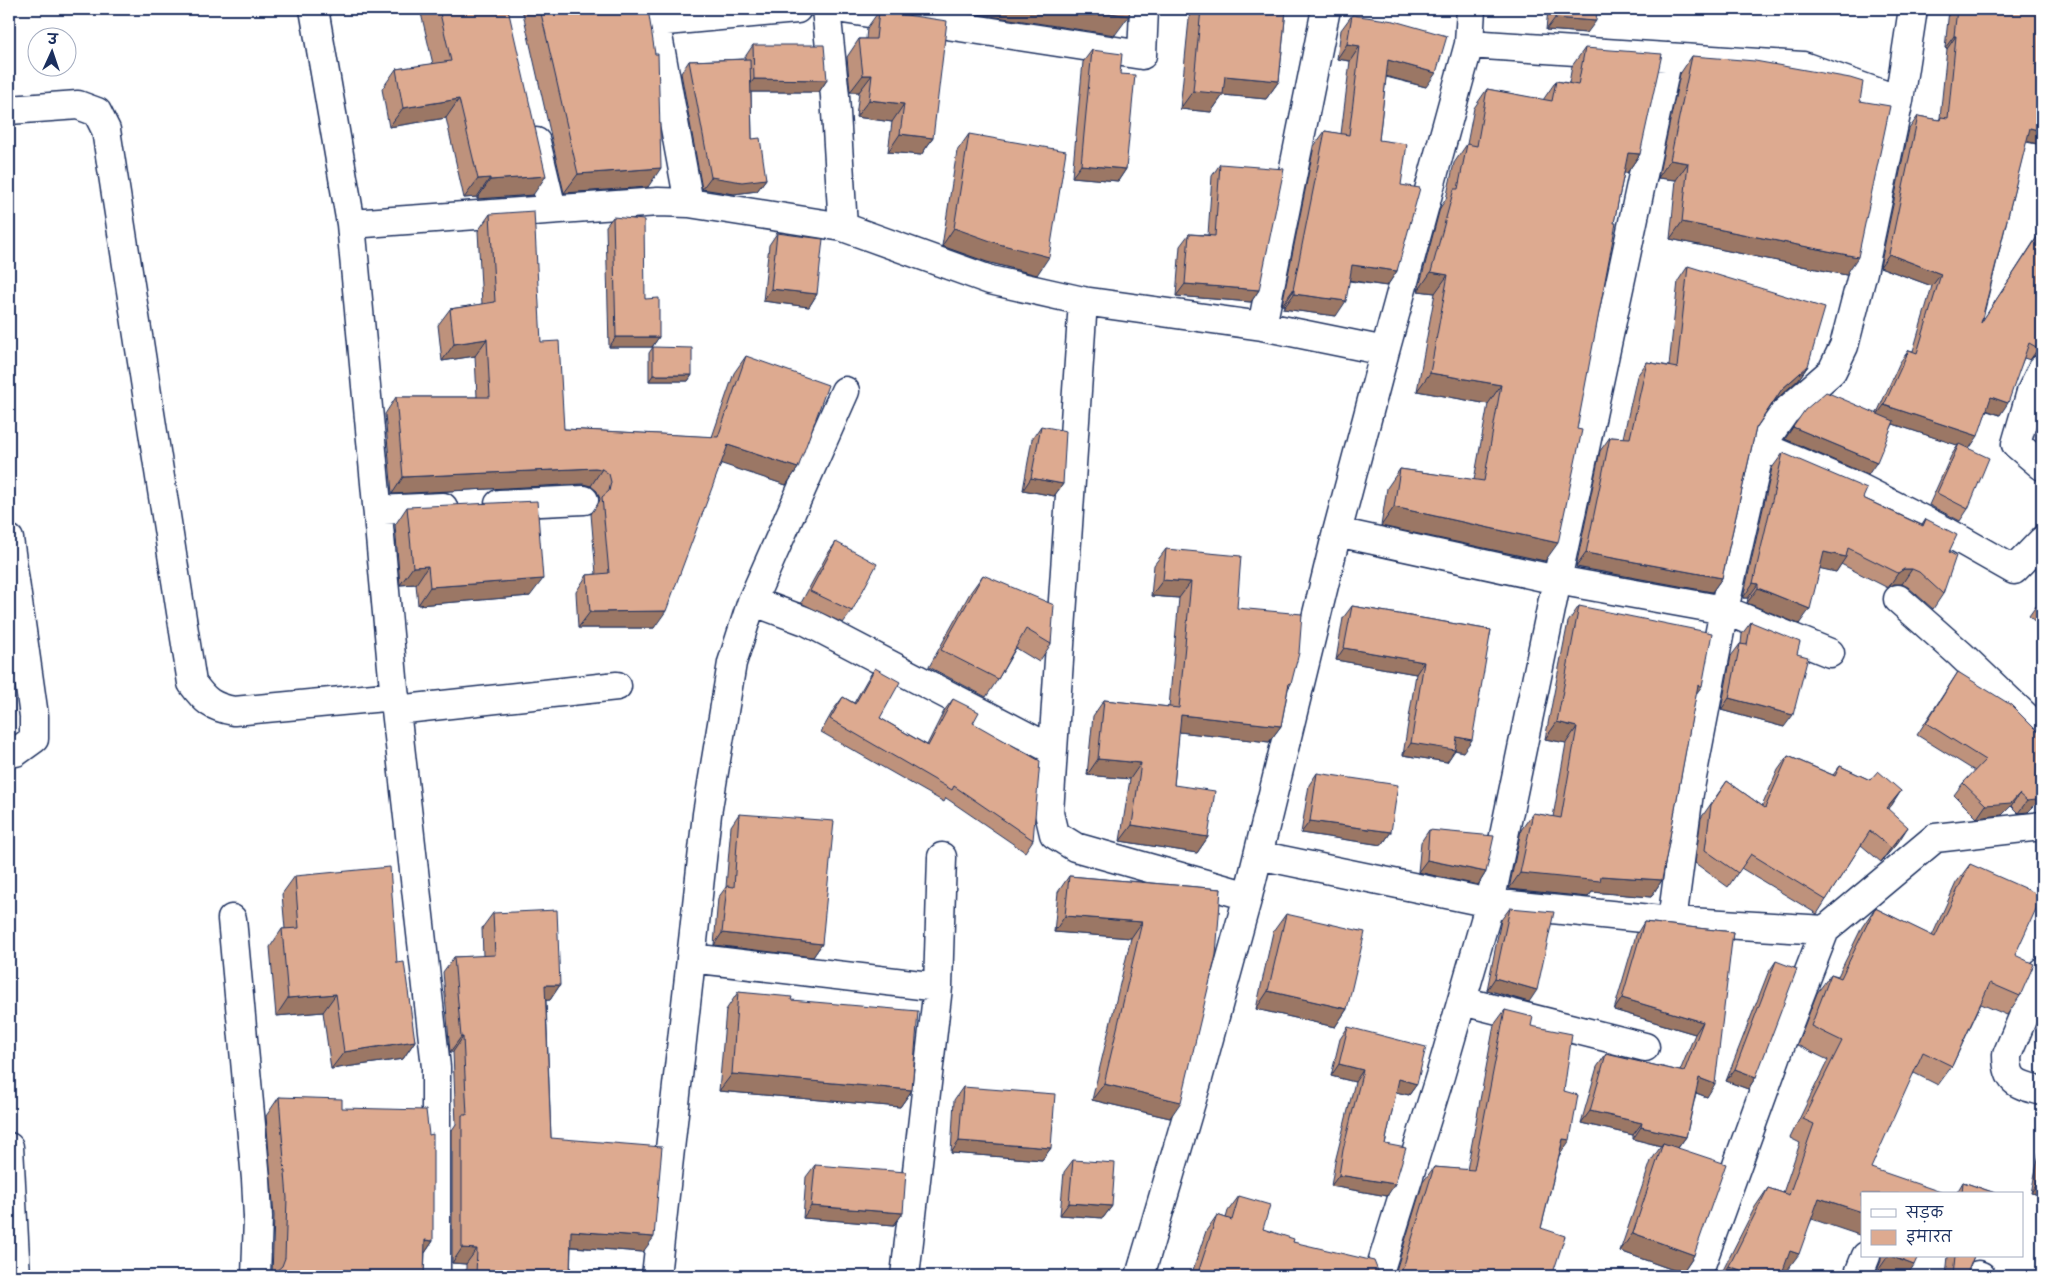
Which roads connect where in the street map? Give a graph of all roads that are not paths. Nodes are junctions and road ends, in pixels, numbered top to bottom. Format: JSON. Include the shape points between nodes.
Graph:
{"nodes":[{"id":1,"x":314,"y":9,"type":"edge"},
{"id":2,"x":797,"y":9,"type":"edge"},
{"id":3,"x":826,"y":9,"type":"edge"},
{"id":4,"x":843,"y":9,"type":"edge"},
{"id":5,"x":1144,"y":9,"type":"edge"},
{"id":6,"x":1326,"y":9,"type":"edge"},
{"id":7,"x":1471,"y":9,"type":"edge"},
{"id":8,"x":1914,"y":9,"type":"edge"},
{"id":9,"x":654,"y":15,"type":"edge"},
{"id":10,"x":928,"y":15,"type":"edge"},
{"id":11,"x":1469,"y":44,"type":"junction"},
{"id":12,"x":1668,"y":57,"type":"junction"},
{"id":13,"x":1900,"y":100,"type":"junction"},
{"id":14,"x":9,"y":110,"type":"edge"},
{"id":15,"x":530,"y":114,"type":"edge"},
{"id":16,"x":689,"y":203,"type":"junction"},
{"id":17,"x":552,"y":209,"type":"junction"},
{"id":18,"x":351,"y":224,"type":"junction"},
{"id":19,"x":843,"y":228,"type":"junction"},
{"id":20,"x":1083,"y":301,"type":"junction"},
{"id":21,"x":1262,"y":326,"type":"junction"},
{"id":22,"x":1385,"y":351,"type":"junction"},
{"id":23,"x":2042,"y":369,"type":"edge"},
{"id":24,"x":845,"y":391,"type":"dead end"},
{"id":25,"x":1761,"y":446,"type":"junction"},
{"id":26,"x":2042,"y":466,"type":"edge"},
{"id":27,"x":584,"y":500,"type":"dead end"},
{"id":28,"x":378,"y":510,"type":"junction"},
{"id":29,"x":1337,"y":532,"type":"junction"},
{"id":30,"x":9,"y":539,"type":"edge"},
{"id":31,"x":2042,"y":542,"type":"edge"},
{"id":32,"x":1557,"y":580,"type":"junction"},
{"id":33,"x":1898,"y":600,"type":"dead end"},
{"id":34,"x":752,"y":601,"type":"junction"},
{"id":35,"x":1724,"y":610,"type":"junction"},
{"id":36,"x":1830,"y":653,"type":"dead end"},
{"id":37,"x":617,"y":686,"type":"dead end"},
{"id":38,"x":395,"y":703,"type":"junction"},
{"id":39,"x":2042,"y":732,"type":"edge"},
{"id":40,"x":1053,"y":750,"type":"junction"},
{"id":41,"x":9,"y":753,"type":"edge"},
{"id":42,"x":2042,"y":826,"type":"edge"},
{"id":43,"x":1258,"y":854,"type":"junction"},
{"id":44,"x":942,"y":857,"type":"dead end"},
{"id":45,"x":1248,"y":896,"type":"junction"},
{"id":46,"x":1490,"y":903,"type":"junction"},
{"id":47,"x":232,"y":919,"type":"dead end"},
{"id":48,"x":1672,"y":921,"type":"junction"},
{"id":49,"x":1825,"y":930,"type":"junction"},
{"id":50,"x":691,"y":958,"type":"junction"},
{"id":51,"x":2042,"y":972,"type":"edge"},
{"id":52,"x":938,"y":987,"type":"junction"},
{"id":53,"x":1462,"y":1001,"type":"junction"},
{"id":54,"x":1645,"y":1047,"type":"dead end"},
{"id":55,"x":2042,"y":1091,"type":"edge"},
{"id":56,"x":9,"y":1148,"type":"edge"},
{"id":57,"x":1865,"y":1258,"type":"edge"},
{"id":58,"x":16,"y":1276,"type":"edge"},
{"id":59,"x":256,"y":1276,"type":"edge"},
{"id":60,"x":436,"y":1276,"type":"edge"},
{"id":61,"x":656,"y":1276,"type":"edge"},
{"id":62,"x":905,"y":1276,"type":"edge"},
{"id":63,"x":1140,"y":1276,"type":"edge"},
{"id":64,"x":1378,"y":1276,"type":"edge"},
{"id":65,"x":1697,"y":1276,"type":"edge"},
{"id":66,"x":1858,"y":1276,"type":"edge"}],
"edges":[{"from":1,"to":18,"type":"street"},
{"from":2,"to":9,"type":"street"},
{"from":3,"to":19,"type":"street"},
{"from":4,"to":10,"type":"street"},
{"from":5,"to":10,"type":"street","via":[[1142,55]]},
{"from":6,"to":21,"type":"street"},
{"from":7,"to":11,"type":"street"},
{"from":8,"to":13,"type":"street"},
{"from":9,"to":16,"type":"street"},
{"from":11,"to":12,"type":"street"},
{"from":11,"to":22,"type":"street"},
{"from":12,"to":13,"type":"street","via":[[1804,66]]},
{"from":12,"to":32,"type":"street"},
{"from":13,"to":25,"type":"street","via":[[1864,272],[1844,346],[1832,371],[1785,412]]},
{"from":14,"to":38,"type":"street","via":[[78,105],[97,112],[106,130],[192,682],[217,708],[234,711]]},
{"from":15,"to":17,"type":"street"},
{"from":16,"to":17,"type":"street"},
{"from":16,"to":19,"type":"street"},
{"from":17,"to":18,"type":"street"},
{"from":18,"to":28,"type":"street"},
{"from":19,"to":20,"type":"street","via":[[990,280]]},
{"from":20,"to":21,"type":"street"},
{"from":20,"to":40,"type":"street"},
{"from":21,"to":22,"type":"street"},
{"from":22,"to":29,"type":"street"},
{"from":23,"to":26,"type":"street","via":[[2030,392],[2016,444]]},
{"from":24,"to":34,"type":"street"},
{"from":25,"to":31,"type":"street","via":[[1860,488],[2014,570]]},
{"from":25,"to":35,"type":"street"},
{"from":27,"to":28,"type":"street"},
{"from":28,"to":38,"type":"street"},
{"from":29,"to":32,"type":"street"},
{"from":29,"to":43,"type":"street"},
{"from":30,"to":41,"type":"street","via":[[34,716],[34,739],[16,752]]},
{"from":32,"to":35,"type":"street"},
{"from":32,"to":46,"type":"street"},
{"from":33,"to":39,"type":"street"},
{"from":34,"to":40,"type":"street","via":[[808,622]]},
{"from":34,"to":50,"type":"street","via":[[730,672],[707,814]]},
{"from":35,"to":36,"type":"street"},
{"from":35,"to":48,"type":"street","via":[[1689,793]]},
{"from":37,"to":38,"type":"street"},
{"from":38,"to":60,"type":"street","via":[[436,1067]]},
{"from":40,"to":45,"type":"street","via":[[1049,813],[1054,834],[1076,847]]},
{"from":42,"to":49,"type":"street","via":[[1935,838]]},
{"from":43,"to":45,"type":"street"},
{"from":43,"to":46,"type":"street"},
{"from":44,"to":52,"type":"street"},
{"from":45,"to":63,"type":"street"},
{"from":46,"to":48,"type":"street"},
{"from":46,"to":53,"type":"street"},
{"from":47,"to":59,"type":"street","via":[[256,1179]]},
{"from":48,"to":49,"type":"street"},
{"from":49,"to":65,"type":"street"},
{"from":50,"to":52,"type":"street"},
{"from":50,"to":61,"type":"street"},
{"from":51,"to":55,"type":"street","via":[[2007,1055],[2010,1078]]},
{"from":52,"to":62,"type":"street"},
{"from":53,"to":54,"type":"street"},
{"from":53,"to":64,"type":"street"},
{"from":56,"to":58,"type":"street"},
{"from":57,"to":66,"type":"street"}]}
